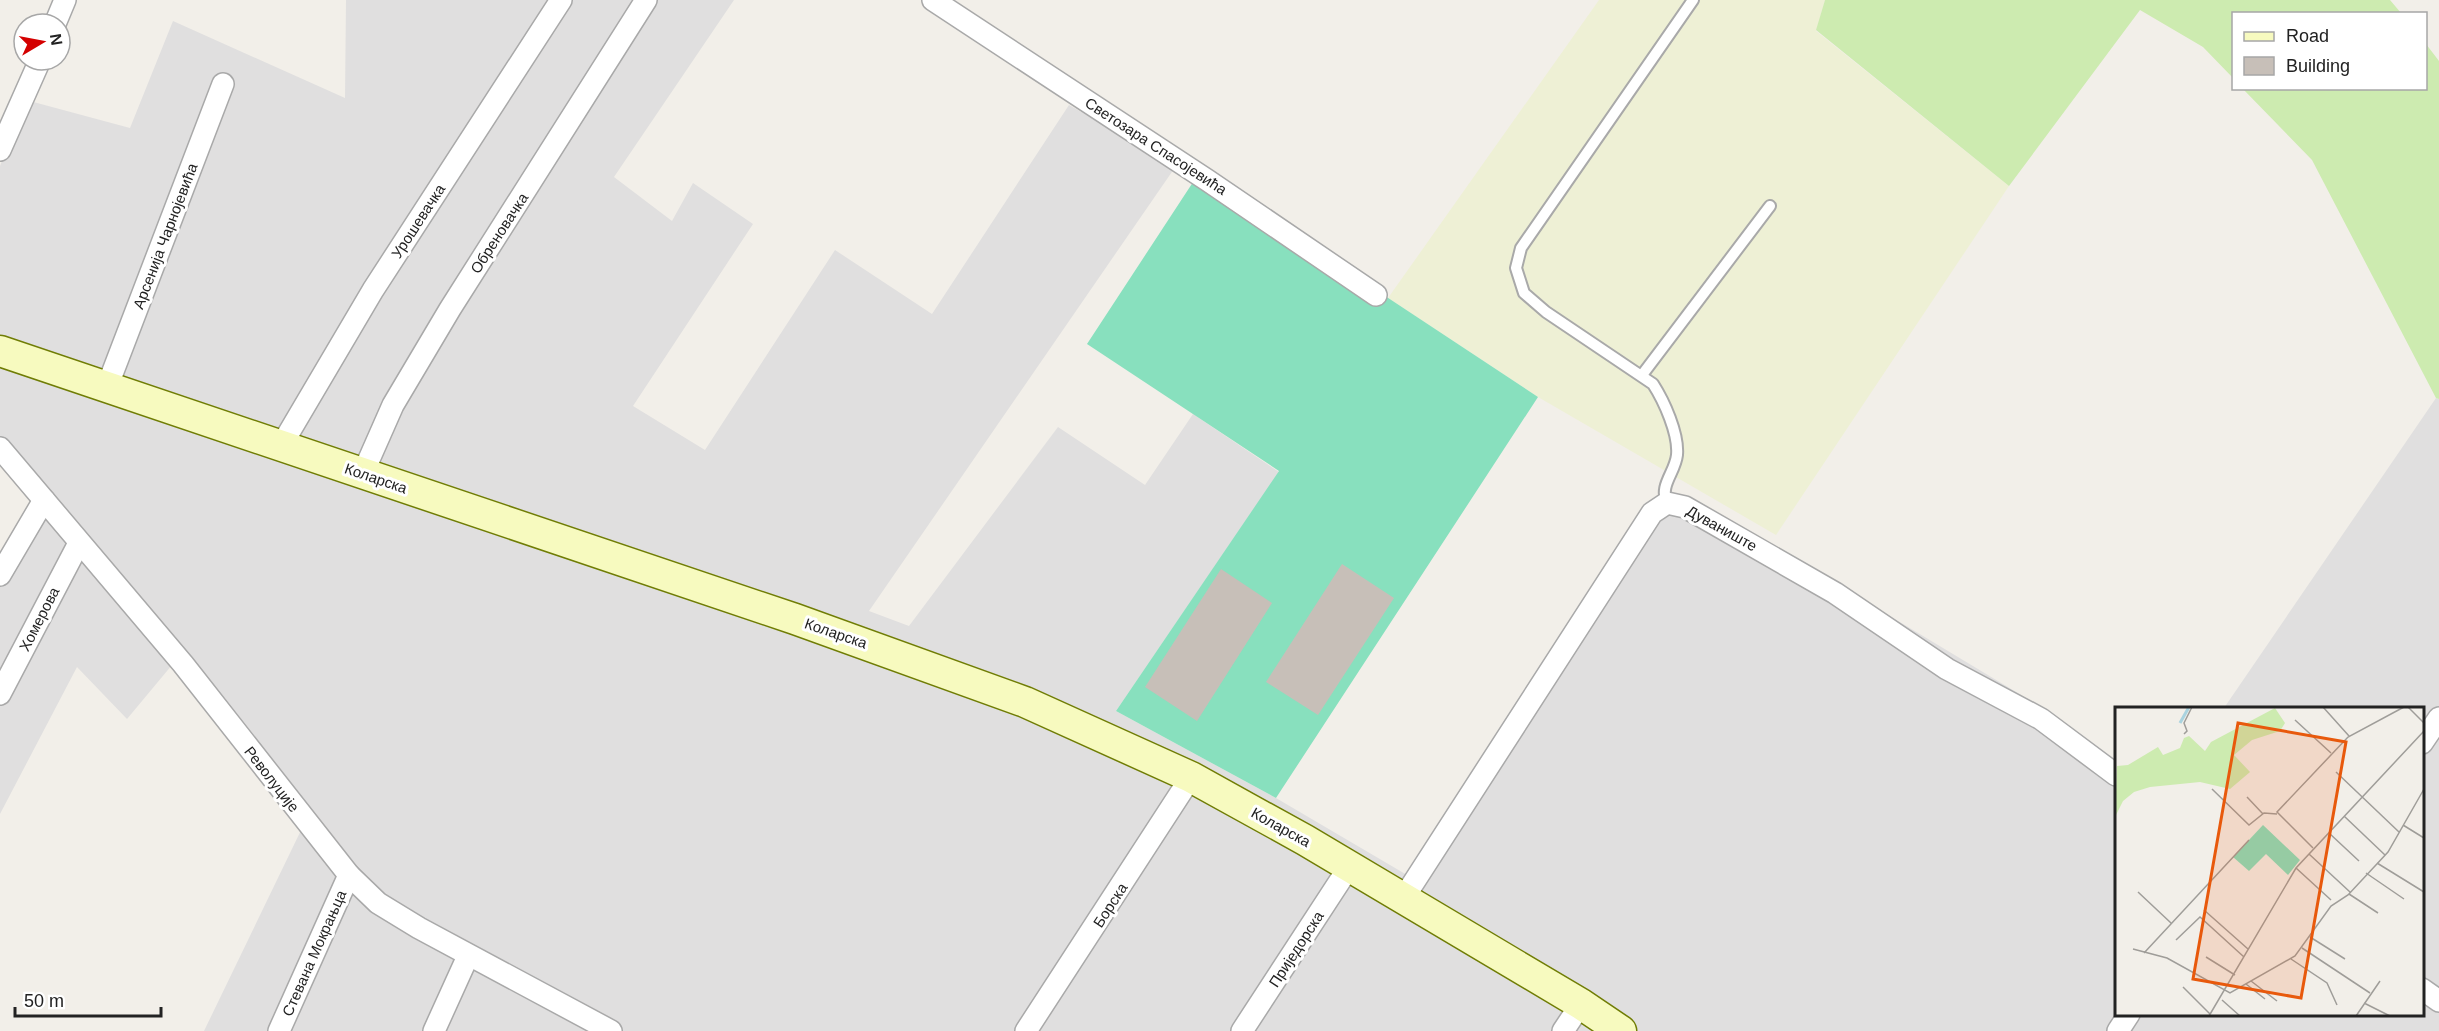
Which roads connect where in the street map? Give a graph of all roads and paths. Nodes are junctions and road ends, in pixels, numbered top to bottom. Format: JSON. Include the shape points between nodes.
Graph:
{"nodes":[{"id":1,"x":561,"y":0,"type":"edge"},
{"id":2,"x":646,"y":0,"type":"edge"},
{"id":3,"x":933,"y":0,"type":"edge"},
{"id":4,"x":1693,"y":0,"type":"edge"},
{"id":5,"x":34,"y":72,"type":"edge"},
{"id":6,"x":223,"y":84,"type":"dead end"},
{"id":7,"x":0,"y":150,"type":"edge"},
{"id":8,"x":1770,"y":206,"type":"dead end"},
{"id":9,"x":1376,"y":295,"type":"dead end"},
{"id":10,"x":0,"y":351,"type":"edge"},
{"id":11,"x":1642,"y":375,"type":"junction"},
{"id":12,"x":107,"y":387,"type":"junction"},
{"id":13,"x":281,"y":446,"type":"junction"},
{"id":14,"x":0,"y":448,"type":"edge"},
{"id":15,"x":363,"y":473,"type":"junction"},
{"id":16,"x":44,"y":500,"type":"junction"},
{"id":17,"x":1667,"y":503,"type":"junction"},
{"id":18,"x":79,"y":543,"type":"junction"},
{"id":19,"x":0,"y":575,"type":"edge"},
{"id":20,"x":0,"y":694,"type":"edge"},
{"id":21,"x":2439,"y":718,"type":"edge"},
{"id":22,"x":2424,"y":740,"type":"edge"},
{"id":23,"x":2115,"y":774,"type":"edge"},
{"id":24,"x":1191,"y":777,"type":"junction"},
{"id":25,"x":1349,"y":867,"type":"junction"},
{"id":26,"x":349,"y":875,"type":"junction"},
{"id":27,"x":1404,"y":899,"type":"junction"},
{"id":28,"x":468,"y":956,"type":"junction"},
{"id":29,"x":2424,"y":990,"type":"edge"},
{"id":30,"x":2439,"y":1001,"type":"edge"},
{"id":31,"x":1581,"y":1004,"type":"junction"},
{"id":32,"x":2128,"y":1016,"type":"edge"},
{"id":33,"x":578,"y":1023,"type":"edge"},
{"id":34,"x":279,"y":1031,"type":"edge"},
{"id":35,"x":434,"y":1031,"type":"edge"},
{"id":36,"x":611,"y":1031,"type":"edge"},
{"id":37,"x":1026,"y":1031,"type":"edge"},
{"id":38,"x":1242,"y":1031,"type":"edge"},
{"id":39,"x":1563,"y":1031,"type":"edge"},
{"id":40,"x":1621,"y":1031,"type":"edge"},
{"id":41,"x":2118,"y":1031,"type":"edge"}],
"edges":[{"from":1,"to":13,"type":"street","name":"Урошевачка","via":[[373,290]]},
{"from":2,"to":15,"type":"street","name":"Обреновачка","via":[[439,328],[393,405]]},
{"from":3,"to":9,"type":"street","name":"Светозара Спасојевића"},
{"from":4,"to":11,"type":"lane","via":[[1521,248],[1516,268],[1524,293],[1546,312]]},
{"from":5,"to":7,"type":"street"},
{"from":6,"to":12,"type":"street","name":"Арсенија Чарнојевића"},
{"from":8,"to":11,"type":"lane"},
{"from":10,"to":12,"type":"main road","name":"Коларска"},
{"from":11,"to":17,"type":"lane","via":[[1662,399],[1675,443],[1677,454],[1665,484]]},
{"from":12,"to":13,"type":"main road","name":"Коларска"},
{"from":13,"to":15,"type":"main road","name":"Коларска"},
{"from":14,"to":16,"type":"street","name":"Револуције"},
{"from":15,"to":24,"type":"main road","name":"Коларска","via":[[985,686]]},
{"from":16,"to":18,"type":"street","name":"Револуције"},
{"from":16,"to":19,"type":"street"},
{"from":17,"to":23,"type":"street","name":"Дуваниште","via":[[1685,507],[1835,593],[1947,669],[2041,719]]},
{"from":17,"to":27,"type":"street","name":"Дуваниште","via":[[1652,513]]},
{"from":18,"to":20,"type":"street","name":"Хомерова"},
{"from":18,"to":26,"type":"street","name":"Револуције","via":[[183,664]]},
{"from":21,"to":22,"type":"street"},
{"from":24,"to":25,"type":"main road","name":"Коларска"},
{"from":24,"to":37,"type":"street","name":"Борска"},
{"from":25,"to":27,"type":"main road","name":"Коларска"},
{"from":25,"to":38,"type":"street","name":"Приједорска"},
{"from":26,"to":28,"type":"street","name":"Револуције","via":[[378,903]]},
{"from":26,"to":34,"type":"street","name":"Стевана Мокрањца"},
{"from":27,"to":31,"type":"main road","name":"Коларска"},
{"from":28,"to":33,"type":"street","name":"Револуције"},
{"from":28,"to":35,"type":"street"},
{"from":29,"to":30,"type":"street"},
{"from":31,"to":39,"type":"street"},
{"from":31,"to":40,"type":"main road","name":"Коларска"},
{"from":32,"to":41,"type":"street"},
{"from":33,"to":36,"type":"street","name":"Револуције"}]}
